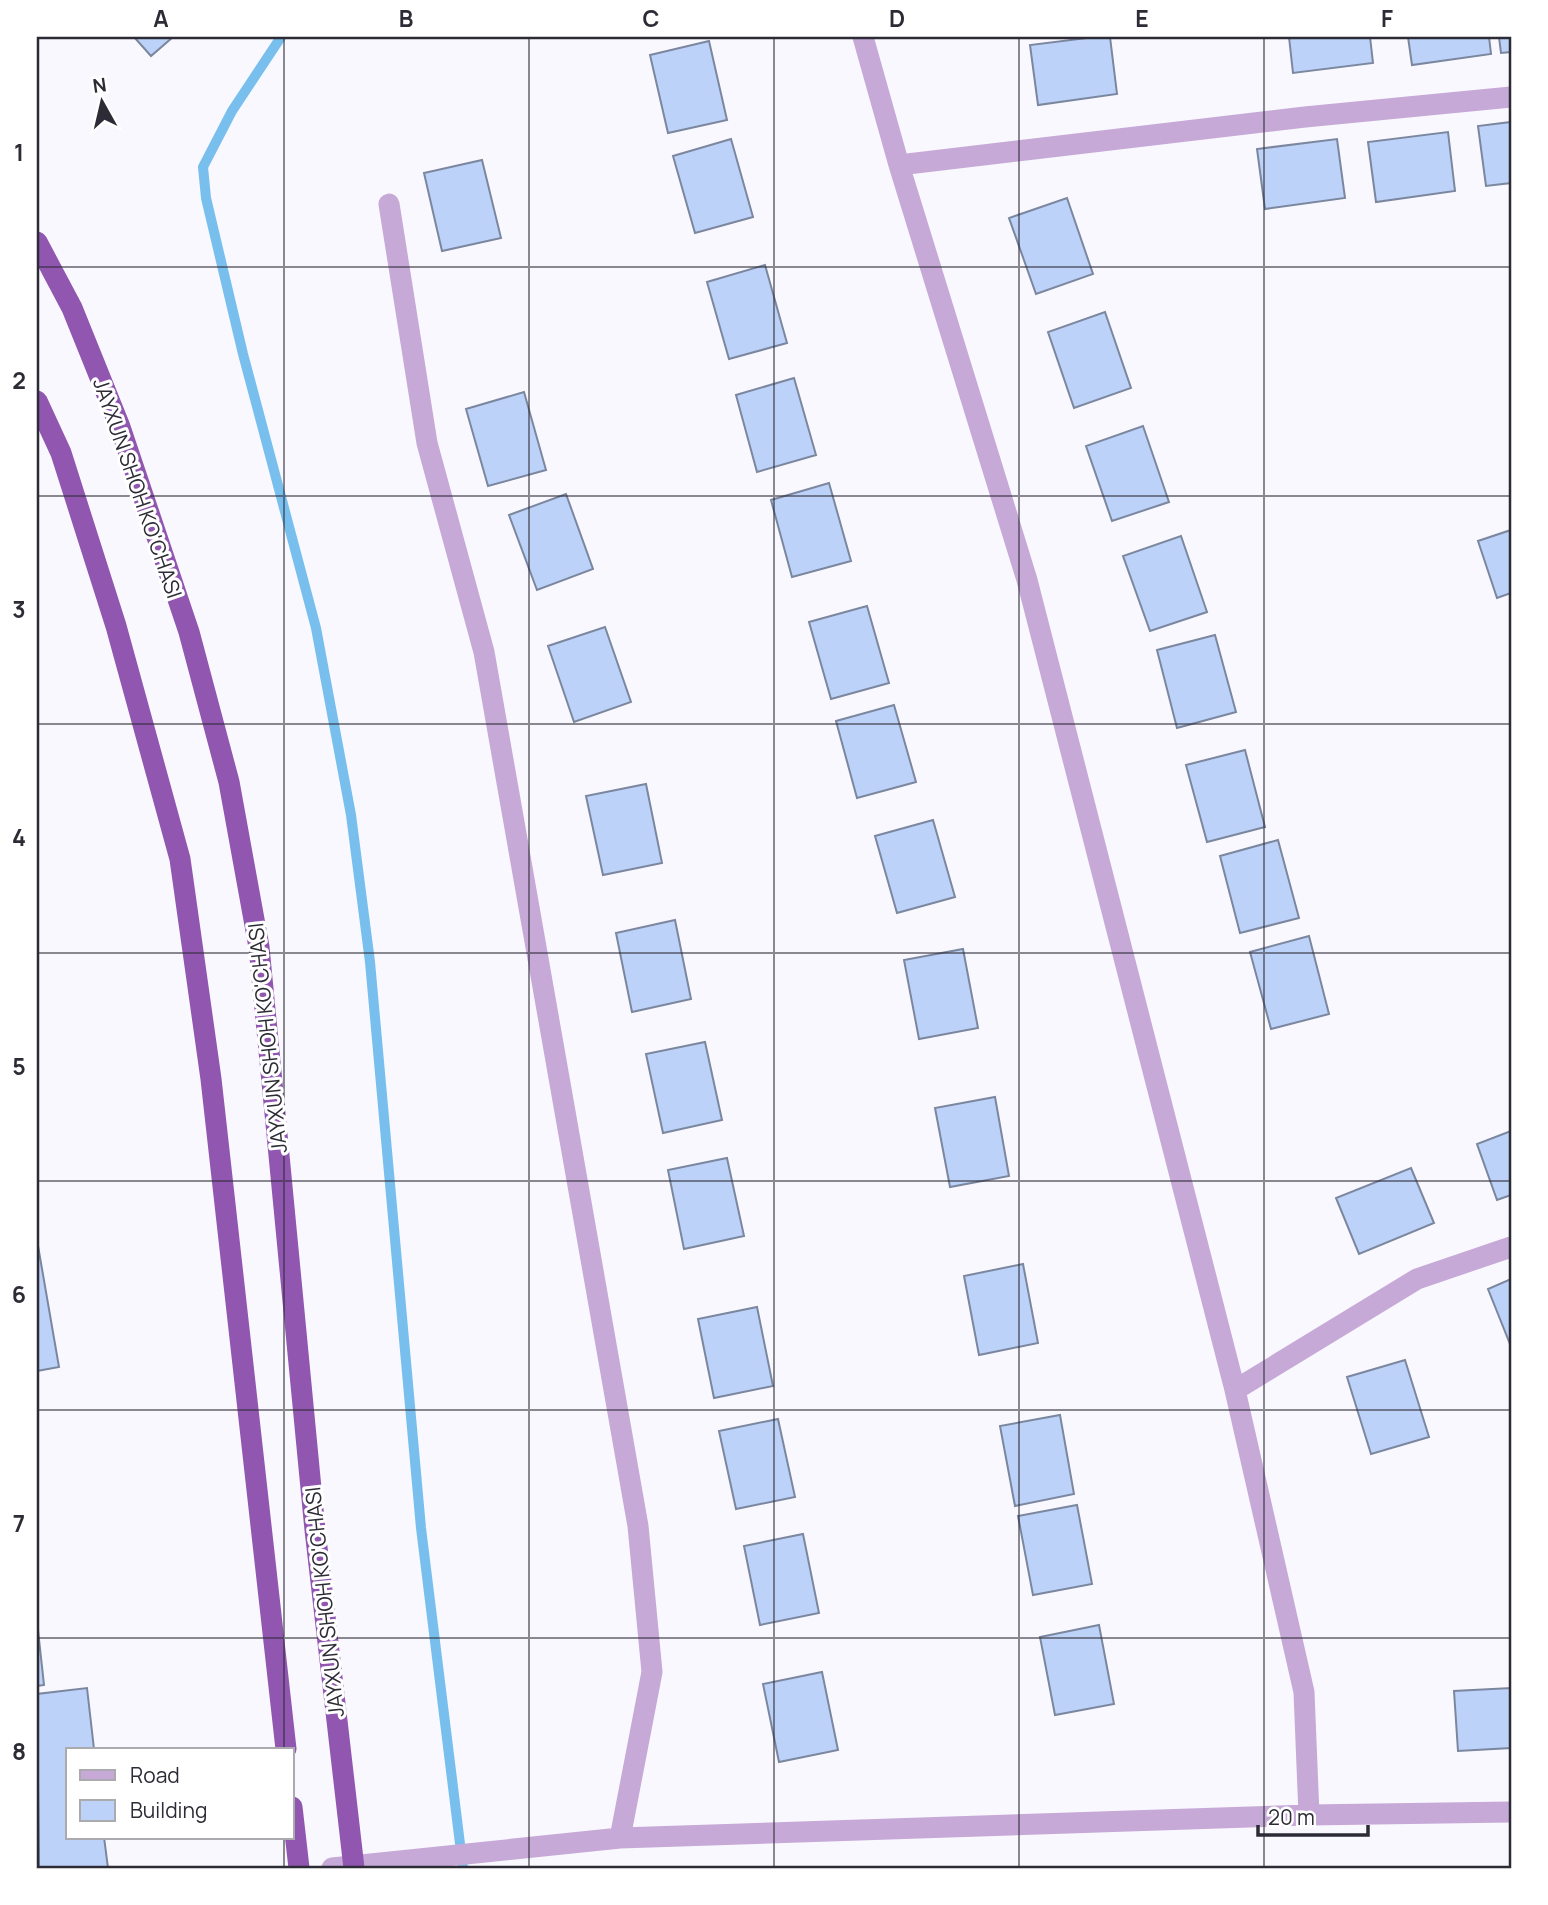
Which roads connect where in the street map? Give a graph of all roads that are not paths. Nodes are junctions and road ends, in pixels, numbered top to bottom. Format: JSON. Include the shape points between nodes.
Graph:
{"nodes":[{"id":1,"x":863,"y":37,"type":"edge"},
{"id":2,"x":1511,"y":97,"type":"edge"},
{"id":3,"x":899,"y":165,"type":"junction"},
{"id":4,"x":389,"y":204,"type":"dead end"},
{"id":5,"x":37,"y":242,"type":"edge"},
{"id":6,"x":37,"y":401,"type":"edge"},
{"id":7,"x":1511,"y":1247,"type":"edge"},
{"id":8,"x":1235,"y":1390,"type":"junction"},
{"id":9,"x":286,"y":1748,"type":"edge"},
{"id":10,"x":1511,"y":1812,"type":"edge"},
{"id":11,"x":1309,"y":1815,"type":"junction"},
{"id":12,"x":294,"y":1824,"type":"edge"},
{"id":13,"x":620,"y":1838,"type":"junction"},
{"id":14,"x":354,"y":1867,"type":"edge"},
{"id":15,"x":299,"y":1868,"type":"edge"},
{"id":16,"x":332,"y":1868,"type":"edge"}],
"edges":[{"from":1,"to":3,"type":"street"},
{"from":2,"to":3,"type":"street"},
{"from":3,"to":8,"type":"street","via":[[1027,580]]},
{"from":4,"to":13,"type":"street","via":[[427,443],[484,652],[638,1527],[652,1672]]},
{"from":5,"to":14,"type":"highway","name":"JAYXUN SHOH KO'CHASI","via":[[72,308],[120,427],[188,632],[229,782],[259,947],[315,1530]]},
{"from":6,"to":9,"type":"highway","via":[[61,453],[116,626],[180,859],[211,1079]]},
{"from":7,"to":8,"type":"street","via":[[1417,1279]]},
{"from":8,"to":11,"type":"street","via":[[1304,1692]]},
{"from":10,"to":11,"type":"street"},
{"from":11,"to":13,"type":"street"},
{"from":12,"to":15,"type":"highway"},
{"from":13,"to":14,"type":"street"},
{"from":14,"to":16,"type":"street"}]}
